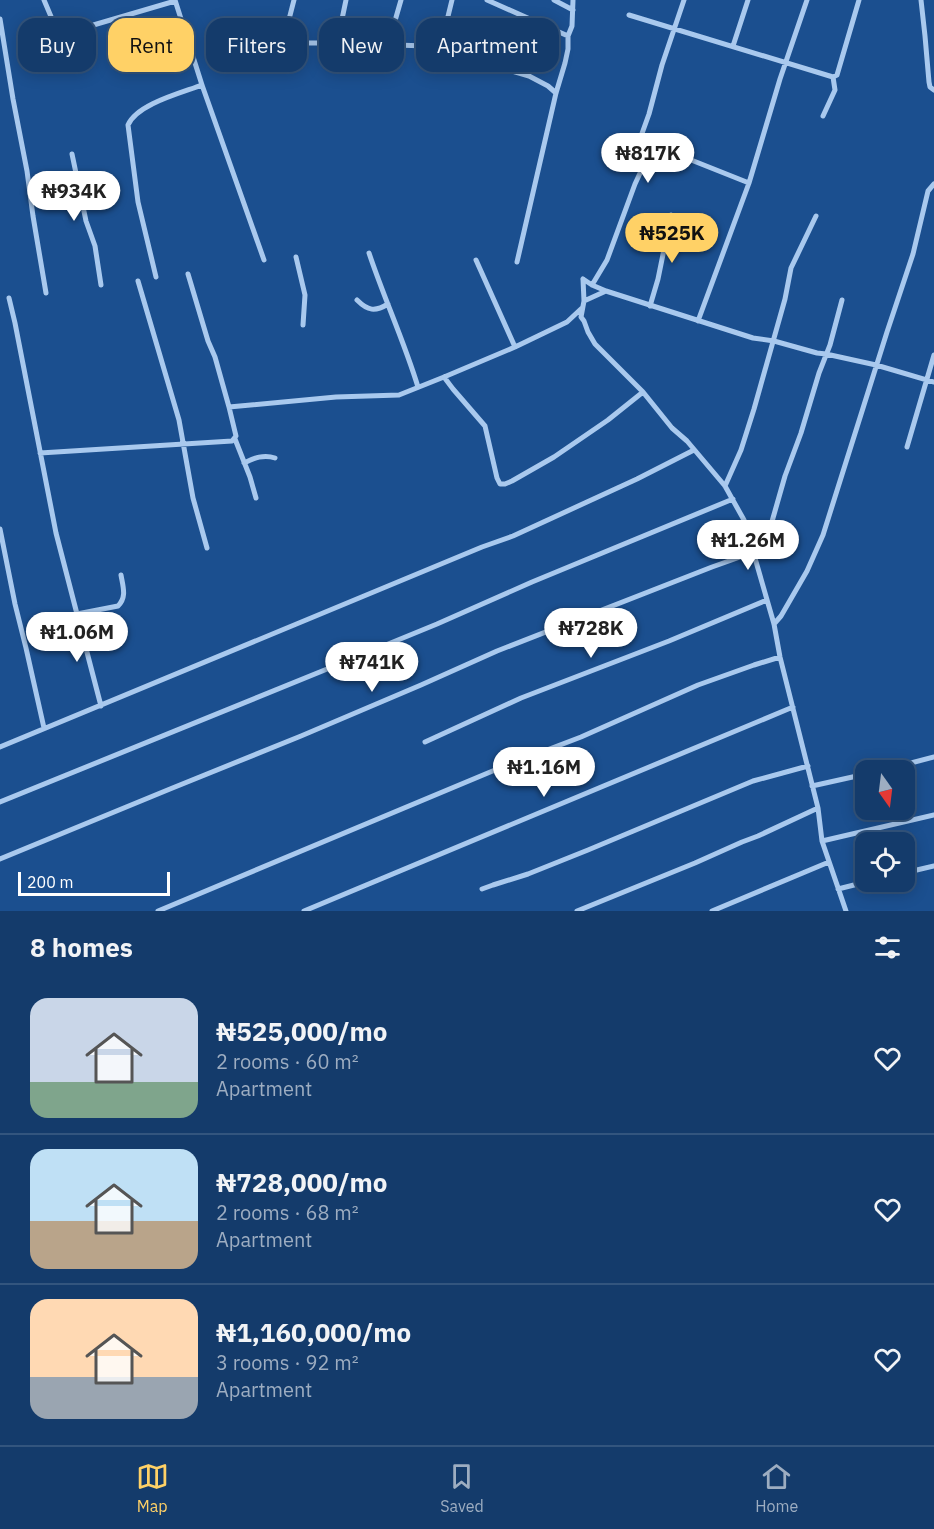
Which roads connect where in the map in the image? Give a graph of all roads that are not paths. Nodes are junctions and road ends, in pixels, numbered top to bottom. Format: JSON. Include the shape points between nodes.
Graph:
{"nodes":[{"id":1,"x":44,"y":0,"type":"edge"},
{"id":2,"x":175,"y":0,"type":"edge"},
{"id":3,"x":294,"y":0,"type":"edge"},
{"id":4,"x":345,"y":0,"type":"edge"},
{"id":5,"x":401,"y":0,"type":"edge"},
{"id":6,"x":452,"y":0,"type":"edge"},
{"id":7,"x":487,"y":0,"type":"edge"},
{"id":8,"x":554,"y":0,"type":"edge"},
{"id":9,"x":573,"y":0,"type":"edge"},
{"id":10,"x":684,"y":0,"type":"edge"},
{"id":11,"x":748,"y":0,"type":"edge"},
{"id":12,"x":807,"y":0,"type":"edge"},
{"id":13,"x":859,"y":0,"type":"edge"},
{"id":14,"x":921,"y":0,"type":"edge"},
{"id":15,"x":573,"y":10,"type":"junction"},
{"id":16,"x":629,"y":15,"type":"dead end"},
{"id":17,"x":342,"y":18,"type":"edge"},
{"id":18,"x":396,"y":18,"type":"edge"},
{"id":19,"x":448,"y":18,"type":"edge"},
{"id":20,"x":0,"y":19,"type":"edge"},
{"id":21,"x":674,"y":29,"type":"junction"},
{"id":22,"x":568,"y":36,"type":"junction"},
{"id":23,"x":319,"y":43,"type":"edge"},
{"id":24,"x":733,"y":46,"type":"junction"},
{"id":25,"x":786,"y":62,"type":"junction"},
{"id":26,"x":514,"y":72,"type":"edge"},
{"id":27,"x":833,"y":77,"type":"junction"},
{"id":28,"x":202,"y":85,"type":"junction"},
{"id":29,"x":934,"y":90,"type":"edge"},
{"id":30,"x":556,"y":93,"type":"junction"},
{"id":31,"x":823,"y":117,"type":"dead end"},
{"id":32,"x":72,"y":154,"type":"dead end"},
{"id":33,"x":650,"y":154,"type":"junction"},
{"id":34,"x":749,"y":183,"type":"junction"},
{"id":35,"x":934,"y":184,"type":"edge"},
{"id":36,"x":671,"y":215,"type":"dead end"},
{"id":37,"x":816,"y":216,"type":"dead end"},
{"id":38,"x":369,"y":253,"type":"dead end"},
{"id":39,"x":296,"y":257,"type":"dead end"},
{"id":40,"x":264,"y":260,"type":"dead end"},
{"id":41,"x":476,"y":260,"type":"dead end"},
{"id":42,"x":517,"y":262,"type":"dead end"},
{"id":43,"x":188,"y":273,"type":"dead end"},
{"id":44,"x":156,"y":278,"type":"dead end"},
{"id":45,"x":138,"y":281,"type":"dead end"},
{"id":46,"x":101,"y":285,"type":"dead end"},
{"id":47,"x":592,"y":285,"type":"junction"},
{"id":48,"x":606,"y":291,"type":"junction"},
{"id":49,"x":46,"y":293,"type":"dead end"},
{"id":50,"x":9,"y":298,"type":"dead end"},
{"id":51,"x":357,"y":300,"type":"dead end"},
{"id":52,"x":842,"y":300,"type":"dead end"},
{"id":53,"x":584,"y":301,"type":"junction"},
{"id":54,"x":388,"y":304,"type":"junction"},
{"id":55,"x":650,"y":306,"type":"junction"},
{"id":56,"x":582,"y":308,"type":"junction"},
{"id":57,"x":584,"y":321,"type":"junction"},
{"id":58,"x":698,"y":321,"type":"junction"},
{"id":59,"x":567,"y":322,"type":"junction"},
{"id":60,"x":303,"y":325,"type":"dead end"},
{"id":61,"x":774,"y":341,"type":"junction"},
{"id":62,"x":515,"y":347,"type":"junction"},
{"id":63,"x":826,"y":354,"type":"junction"},
{"id":64,"x":934,"y":355,"type":"edge"},
{"id":65,"x":876,"y":365,"type":"junction"},
{"id":66,"x":444,"y":377,"type":"junction"},
{"id":67,"x":927,"y":380,"type":"junction"},
{"id":68,"x":934,"y":382,"type":"edge"},
{"id":69,"x":418,"y":387,"type":"junction"},
{"id":70,"x":643,"y":392,"type":"junction"},
{"id":71,"x":229,"y":407,"type":"junction"},
{"id":72,"x":235,"y":439,"type":"junction"},
{"id":73,"x":184,"y":445,"type":"junction"},
{"id":74,"x":907,"y":447,"type":"dead end"},
{"id":75,"x":694,"y":450,"type":"junction"},
{"id":76,"x":40,"y":453,"type":"junction"},
{"id":77,"x":275,"y":458,"type":"dead end"},
{"id":78,"x":244,"y":463,"type":"junction"},
{"id":79,"x":726,"y":486,"type":"junction"},
{"id":80,"x":256,"y":498,"type":"dead end"},
{"id":81,"x":733,"y":499,"type":"junction"},
{"id":82,"x":0,"y":528,"type":"edge"},
{"id":83,"x":207,"y":548,"type":"dead end"},
{"id":84,"x":755,"y":554,"type":"junction"},
{"id":85,"x":121,"y":575,"type":"dead end"},
{"id":86,"x":767,"y":600,"type":"junction"},
{"id":87,"x":77,"y":614,"type":"junction"},
{"id":88,"x":774,"y":624,"type":"junction"},
{"id":89,"x":780,"y":657,"type":"junction"},
{"id":90,"x":101,"y":706,"type":"junction"},
{"id":91,"x":793,"y":707,"type":"junction"},
{"id":92,"x":44,"y":728,"type":"junction"},
{"id":93,"x":425,"y":742,"type":"dead end"},
{"id":94,"x":0,"y":747,"type":"edge"},
{"id":95,"x":934,"y":757,"type":"edge"},
{"id":96,"x":915,"y":762,"type":"edge"},
{"id":97,"x":808,"y":766,"type":"junction"},
{"id":98,"x":855,"y":776,"type":"edge"},
{"id":99,"x":812,"y":786,"type":"junction"},
{"id":100,"x":0,"y":802,"type":"edge"},
{"id":101,"x":818,"y":808,"type":"junction"},
{"id":102,"x":934,"y":816,"type":"edge"},
{"id":103,"x":822,"y":841,"type":"junction"},
{"id":104,"x":0,"y":860,"type":"edge"},
{"id":105,"x":829,"y":862,"type":"junction"},
{"id":106,"x":934,"y":866,"type":"edge"},
{"id":107,"x":915,"y":870,"type":"edge"},
{"id":108,"x":855,"y":885,"type":"edge"},
{"id":109,"x":838,"y":889,"type":"junction"},
{"id":110,"x":482,"y":890,"type":"dead end"},
{"id":111,"x":158,"y":911,"type":"edge"},
{"id":112,"x":304,"y":911,"type":"edge"},
{"id":113,"x":577,"y":911,"type":"edge"},
{"id":114,"x":712,"y":911,"type":"edge"},
{"id":115,"x":846,"y":911,"type":"edge"}],
"edges":[{"from":1,"to":2,"type":"street","via":[[55,26],[66,32]]},
{"from":2,"to":28,"type":"street"},
{"from":3,"to":23,"type":"street","via":[[287,41]]},
{"from":4,"to":17,"type":"street"},
{"from":5,"to":18,"type":"street"},
{"from":6,"to":19,"type":"street"},
{"from":7,"to":22,"type":"street"},
{"from":8,"to":15,"type":"street"},
{"from":9,"to":15,"type":"street"},
{"from":10,"to":21,"type":"street"},
{"from":11,"to":24,"type":"street"},
{"from":12,"to":25,"type":"street"},
{"from":13,"to":27,"type":"street","via":[[837,75]]},
{"from":14,"to":29,"type":"street","via":[[929,82]]},
{"from":15,"to":22,"type":"street"},
{"from":16,"to":21,"type":"street"},
{"from":20,"to":49,"type":"street"},
{"from":21,"to":24,"type":"street"},
{"from":21,"to":33,"type":"street","via":[[640,139]]},
{"from":22,"to":30,"type":"street"},
{"from":24,"to":25,"type":"street"},
{"from":25,"to":27,"type":"street"},
{"from":25,"to":34,"type":"street"},
{"from":26,"to":30,"type":"street","via":[[529,76]]},
{"from":27,"to":31,"type":"street","via":[[835,90]]},
{"from":28,"to":40,"type":"street"},
{"from":28,"to":44,"type":"street","via":[[143,109],[128,125],[138,202]]},
{"from":30,"to":42,"type":"street"},
{"from":32,"to":46,"type":"street"},
{"from":33,"to":34,"type":"street","via":[[666,150]]},
{"from":33,"to":47,"type":"street","via":[[607,260]]},
{"from":34,"to":58,"type":"street"},
{"from":35,"to":65,"type":"street","via":[[928,191],[913,254]]},
{"from":36,"to":55,"type":"street"},
{"from":37,"to":61,"type":"street","via":[[791,268]]},
{"from":38,"to":54,"type":"street"},
{"from":39,"to":60,"type":"street","via":[[305,295]]},
{"from":41,"to":62,"type":"street"},
{"from":43,"to":71,"type":"street"},
{"from":45,"to":73,"type":"street"},
{"from":47,"to":48,"type":"street"},
{"from":47,"to":53,"type":"street","via":[[583,279]]},
{"from":48,"to":53,"type":"street"},
{"from":48,"to":55,"type":"street"},
{"from":50,"to":76,"type":"street"},
{"from":51,"to":54,"type":"street","via":[[372,310]]},
{"from":52,"to":63,"type":"street"},
{"from":53,"to":56,"type":"street"},
{"from":54,"to":69,"type":"street"},
{"from":55,"to":58,"type":"street"},
{"from":56,"to":57,"type":"street"},
{"from":56,"to":59,"type":"street"},
{"from":57,"to":59,"type":"street"},
{"from":57,"to":70,"type":"street","via":[[595,344]]},
{"from":58,"to":61,"type":"street"},
{"from":59,"to":62,"type":"street"},
{"from":61,"to":63,"type":"street"},
{"from":61,"to":79,"type":"street"},
{"from":62,"to":66,"type":"street"},
{"from":63,"to":65,"type":"street"},
{"from":63,"to":84,"type":"street","via":[[769,532]]},
{"from":64,"to":67,"type":"street"},
{"from":65,"to":67,"type":"street"},
{"from":65,"to":88,"type":"street","via":[[823,535],[807,572]]},
{"from":66,"to":69,"type":"street"},
{"from":66,"to":70,"type":"street","via":[[485,426],[500,484],[554,457]]},
{"from":67,"to":68,"type":"street"},
{"from":67,"to":74,"type":"street"},
{"from":69,"to":71,"type":"street","via":[[399,395]]},
{"from":70,"to":75,"type":"street"},
{"from":71,"to":72,"type":"street"},
{"from":72,"to":73,"type":"street"},
{"from":72,"to":78,"type":"street"},
{"from":73,"to":76,"type":"street"},
{"from":73,"to":83,"type":"street"},
{"from":75,"to":79,"type":"street"},
{"from":75,"to":90,"type":"street","via":[[513,536]]},
{"from":76,"to":87,"type":"street"},
{"from":77,"to":78,"type":"street","via":[[262,456]]},
{"from":78,"to":80,"type":"street"},
{"from":79,"to":81,"type":"street"},
{"from":81,"to":84,"type":"street"},
{"from":81,"to":100,"type":"street"},
{"from":82,"to":92,"type":"street"},
{"from":84,"to":86,"type":"street"},
{"from":84,"to":104,"type":"street","via":[[497,651]]},
{"from":85,"to":87,"type":"street","via":[[123,602]]},
{"from":86,"to":88,"type":"street"},
{"from":86,"to":93,"type":"street","via":[[521,698]]},
{"from":87,"to":90,"type":"street"},
{"from":88,"to":89,"type":"street"},
{"from":89,"to":91,"type":"street"},
{"from":89,"to":111,"type":"street","via":[[698,686]]},
{"from":90,"to":92,"type":"street"},
{"from":91,"to":97,"type":"street"},
{"from":91,"to":112,"type":"street"},
{"from":92,"to":94,"type":"street"},
{"from":95,"to":96,"type":"street"},
{"from":97,"to":99,"type":"street"},
{"from":97,"to":110,"type":"street","via":[[753,781]]},
{"from":98,"to":99,"type":"street"},
{"from":99,"to":101,"type":"street"},
{"from":101,"to":103,"type":"street"},
{"from":101,"to":113,"type":"street"},
{"from":102,"to":103,"type":"street"},
{"from":103,"to":105,"type":"street"},
{"from":105,"to":109,"type":"street"},
{"from":105,"to":114,"type":"street"},
{"from":106,"to":107,"type":"street"},
{"from":108,"to":109,"type":"street"},
{"from":109,"to":115,"type":"street"}]}
